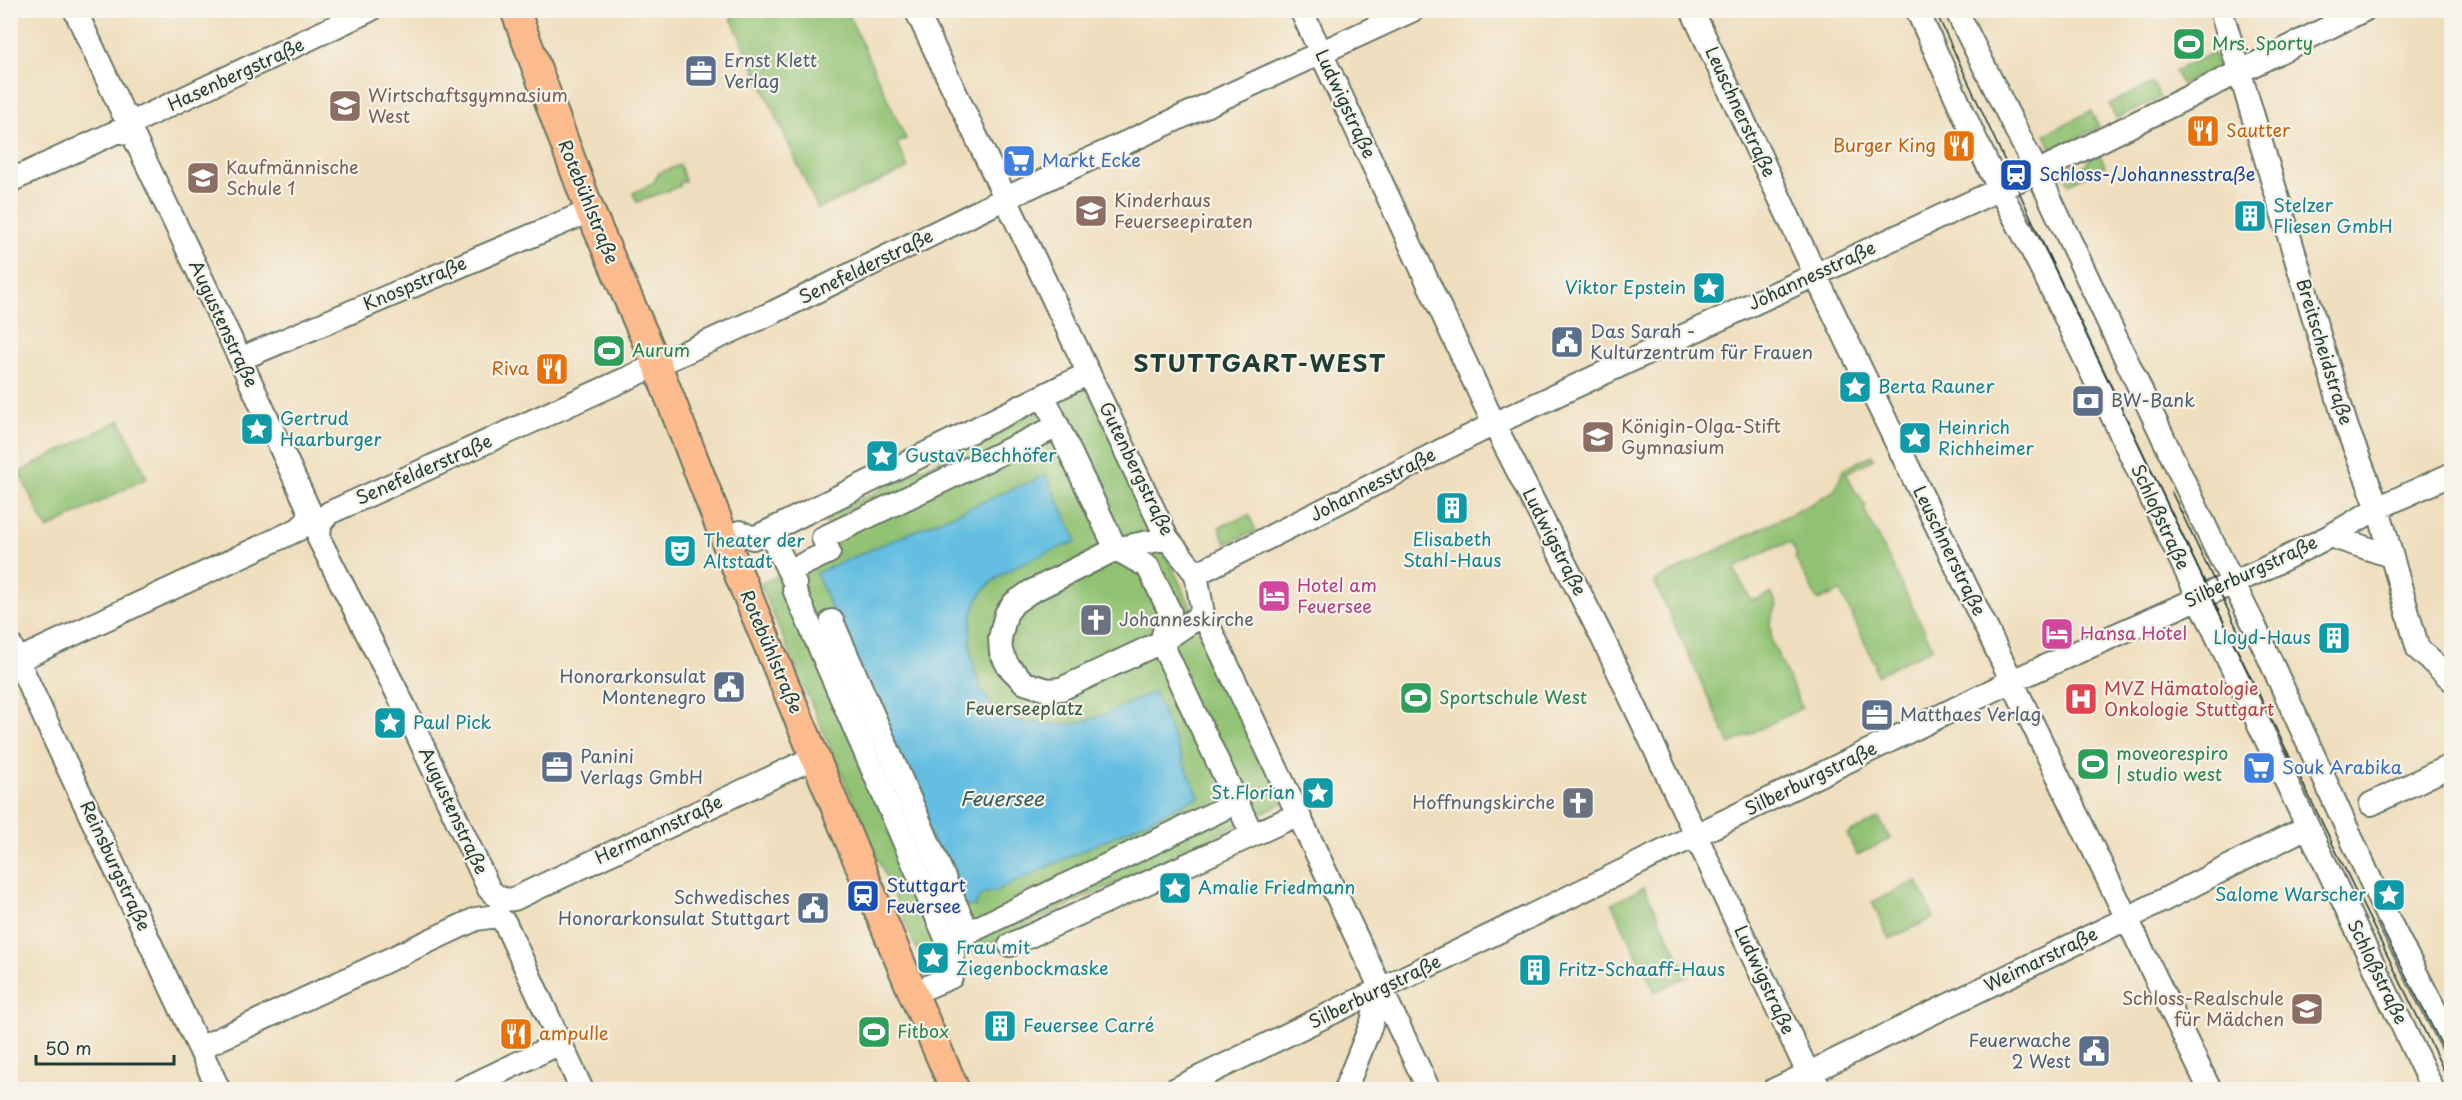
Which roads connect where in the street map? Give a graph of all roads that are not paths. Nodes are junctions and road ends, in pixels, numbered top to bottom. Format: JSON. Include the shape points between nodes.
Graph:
{"nodes":[{"id":1,"x":75,"y":10,"type":"edge"},
{"id":2,"x":370,"y":10,"type":"edge"},
{"id":3,"x":515,"y":10,"type":"edge"},
{"id":4,"x":916,"y":10,"type":"edge"},
{"id":5,"x":1301,"y":10,"type":"edge"},
{"id":6,"x":1413,"y":10,"type":"edge"},
{"id":7,"x":1692,"y":10,"type":"edge"},
{"id":8,"x":1917,"y":10,"type":"edge"},
{"id":9,"x":1956,"y":10,"type":"edge"},
{"id":10,"x":2221,"y":10,"type":"edge"},
{"id":11,"x":2364,"y":10,"type":"edge"},
{"id":12,"x":1321,"y":52,"type":"junction"},
{"id":13,"x":2240,"y":71,"type":"junction"},
{"id":14,"x":131,"y":126,"type":"junction"},
{"id":15,"x":2037,"y":172,"type":"junction"},
{"id":16,"x":10,"y":181,"type":"edge"},
{"id":17,"x":2000,"y":189,"type":"junction"},
{"id":18,"x":1005,"y":200,"type":"junction"},
{"id":19,"x":590,"y":211,"type":"junction"},
{"id":20,"x":1815,"y":273,"type":"junction"},
{"id":21,"x":240,"y":359,"type":"junction"},
{"id":22,"x":657,"y":365,"type":"junction"},
{"id":23,"x":1089,"y":373,"type":"junction"},
{"id":24,"x":1044,"y":397,"type":"junction"},
{"id":25,"x":1494,"y":424,"type":"junction"},
{"id":26,"x":1058,"y":426,"type":"junction"},
{"id":27,"x":2451,"y":474,"type":"edge"},
{"id":28,"x":2378,"y":508,"type":"junction"},
{"id":29,"x":314,"y":521,"type":"junction"},
{"id":30,"x":769,"y":531,"type":"junction"},
{"id":31,"x":2330,"y":536,"type":"junction"},
{"id":32,"x":725,"y":538,"type":"junction"},
{"id":33,"x":1167,"y":538,"type":"junction"},
{"id":34,"x":1116,"y":549,"type":"junction"},
{"id":35,"x":2391,"y":556,"type":"junction"},
{"id":36,"x":789,"y":571,"type":"junction"},
{"id":37,"x":1196,"y":574,"type":"junction"},
{"id":38,"x":2233,"y":583,"type":"junction"},
{"id":39,"x":2198,"y":598,"type":"junction"},
{"id":40,"x":1203,"y":614,"type":"junction"},
{"id":41,"x":832,"y":621,"type":"dead end"},
{"id":42,"x":1161,"y":642,"type":"junction"},
{"id":43,"x":14,"y":652,"type":"edge"},
{"id":44,"x":2451,"y":680,"type":"edge"},
{"id":45,"x":2012,"y":681,"type":"junction"},
{"id":46,"x":815,"y":757,"type":"junction"},
{"id":47,"x":2451,"y":765,"type":"edge"},
{"id":48,"x":1237,"y":802,"type":"junction"},
{"id":49,"x":2371,"y":804,"type":"dead end"},
{"id":50,"x":1299,"y":814,"type":"junction"},
{"id":51,"x":2307,"y":827,"type":"junction"},
{"id":52,"x":1252,"y":834,"type":"junction"},
{"id":53,"x":1696,"y":835,"type":"junction"},
{"id":54,"x":500,"y":908,"type":"junction"},
{"id":55,"x":2128,"y":918,"type":"junction"},
{"id":56,"x":958,"y":937,"type":"junction"},
{"id":57,"x":1010,"y":945,"type":"dead end"},
{"id":58,"x":1380,"y":989,"type":"junction"},
{"id":59,"x":913,"y":993,"type":"junction"},
{"id":60,"x":560,"y":1043,"type":"junction"},
{"id":61,"x":2451,"y":1043,"type":"edge"},
{"id":62,"x":200,"y":1048,"type":"junction"},
{"id":63,"x":1815,"y":1081,"type":"edge"},
{"id":64,"x":219,"y":1089,"type":"edge"},
{"id":65,"x":462,"y":1089,"type":"edge"},
{"id":66,"x":582,"y":1089,"type":"edge"},
{"id":67,"x":955,"y":1089,"type":"edge"},
{"id":68,"x":1174,"y":1089,"type":"edge"},
{"id":69,"x":1346,"y":1089,"type":"edge"},
{"id":70,"x":1429,"y":1089,"type":"edge"},
{"id":71,"x":1774,"y":1089,"type":"edge"},
{"id":72,"x":2210,"y":1089,"type":"edge"},
{"id":73,"x":2433,"y":1089,"type":"edge"}],
"edges":[{"from":1,"to":14,"type":"street","name":"Augustenstraße"},
{"from":2,"to":14,"type":"street","name":"Hasenbergstraße"},
{"from":3,"to":19,"type":"main road","name":"Rotebühlstraße"},
{"from":4,"to":18,"type":"street","name":"Gutenbergstraße"},
{"from":5,"to":12,"type":"street","name":"Ludwigstraße"},
{"from":6,"to":12,"type":"street","name":"Senefelderstraße"},
{"from":7,"to":20,"type":"street","name":"Leuschnerstraße"},
{"from":8,"to":17,"type":"street","name":"Schloßstraße"},
{"from":9,"to":15,"type":"street","name":"Schloßstraße"},
{"from":10,"to":13,"type":"street","name":"Breitscheidstraße"},
{"from":11,"to":13,"type":"street","name":"Johannesstraße"},
{"from":12,"to":18,"type":"street","name":"Senefelderstraße"},
{"from":12,"to":25,"type":"street","name":"Ludwigstraße"},
{"from":13,"to":15,"type":"street","name":"Johannesstraße"},
{"from":13,"to":28,"type":"street","name":"Breitscheidstraße","via":[[2347,428]]},
{"from":14,"to":16,"type":"street","name":"Hasenbergstraße"},
{"from":14,"to":21,"type":"street","name":"Augustenstraße"},
{"from":15,"to":17,"type":"street","name":"Johannesstraße"},
{"from":15,"to":38,"type":"street","name":"Schloßstraße"},
{"from":17,"to":20,"type":"street","name":"Johannesstraße"},
{"from":17,"to":39,"type":"street","name":"Schloßstraße","via":[[2029,241]]},
{"from":18,"to":22,"type":"street","name":"Senefelderstraße"},
{"from":18,"to":23,"type":"street","name":"Gutenbergstraße"},
{"from":19,"to":21,"type":"street","name":"Knospstraße"},
{"from":19,"to":22,"type":"main road","name":"Rotebühlstraße"},
{"from":20,"to":25,"type":"street","name":"Johannesstraße"},
{"from":20,"to":45,"type":"street","name":"Leuschnerstraße"},
{"from":21,"to":29,"type":"street","name":"Augustenstraße"},
{"from":22,"to":29,"type":"street","name":"Senefelderstraße"},
{"from":22,"to":32,"type":"main road","name":"Rotebühlstraße"},
{"from":23,"to":24,"type":"street"},
{"from":23,"to":33,"type":"street","name":"Gutenbergstraße"},
{"from":24,"to":26,"type":"street"},
{"from":24,"to":30,"type":"street"},
{"from":25,"to":37,"type":"street","name":"Johannesstraße"},
{"from":25,"to":53,"type":"street","name":"Ludwigstraße"},
{"from":26,"to":34,"type":"street"},
{"from":26,"to":36,"type":"street","via":[[823,538],[829,552]]},
{"from":27,"to":28,"type":"street","name":"Silberburgstraße"},
{"from":28,"to":31,"type":"street","name":"Silberburgstraße"},
{"from":28,"to":35,"type":"street","name":"Breitscheidstraße"},
{"from":29,"to":43,"type":"street","name":"Senefelderstraße"},
{"from":29,"to":54,"type":"street","name":"Augustenstraße","via":[[319,539]]},
{"from":30,"to":32,"type":"street","via":[[753,538],[740,532]]},
{"from":30,"to":36,"type":"street"},
{"from":31,"to":35,"type":"street"},
{"from":31,"to":38,"type":"street","name":"Silberburgstraße"},
{"from":32,"to":46,"type":"main road","name":"Rotebühlstraße"},
{"from":33,"to":34,"type":"street"},
{"from":33,"to":37,"type":"street","name":"Gutenbergstraße"},
{"from":34,"to":42,"type":"street","via":[[1148,567],[1170,612]]},
{"from":34,"to":42,"type":"street","via":[[1014,603],[1006,614],[1001,652],[1008,666],[1025,683],[1048,690],[1061,689]]},
{"from":35,"to":44,"type":"street","name":"Breitscheidstraße","via":[[2418,649]]},
{"from":36,"to":56,"type":"street"},
{"from":37,"to":40,"type":"street","name":"Gutenbergstraße"},
{"from":38,"to":39,"type":"street","name":"Silberburgstraße"},
{"from":38,"to":61,"type":"street","name":"Schloßstraße"},
{"from":39,"to":45,"type":"street","name":"Silberburgstraße"},
{"from":39,"to":51,"type":"street","name":"Schloßstraße"},
{"from":40,"to":42,"type":"street"},
{"from":40,"to":50,"type":"street","name":"Gutenbergstraße"},
{"from":41,"to":56,"type":"street"},
{"from":42,"to":48,"type":"street"},
{"from":43,"to":62,"type":"street","name":"Reinsburgstraße"},
{"from":45,"to":53,"type":"street","name":"Silberburgstraße"},
{"from":45,"to":55,"type":"street","name":"Leuschnerstraße"},
{"from":46,"to":54,"type":"street","name":"Hermannstraße"},
{"from":46,"to":59,"type":"main road","name":"Rotebühlstraße"},
{"from":47,"to":49,"type":"street"},
{"from":48,"to":52,"type":"street"},
{"from":48,"to":56,"type":"street"},
{"from":50,"to":52,"type":"street"},
{"from":50,"to":58,"type":"street","name":"Gutenbergstraße"},
{"from":51,"to":55,"type":"street","name":"Weimarstraße"},
{"from":51,"to":73,"type":"street","name":"Schloßstraße"},
{"from":52,"to":57,"type":"street"},
{"from":53,"to":58,"type":"street","name":"Silberburgstraße"},
{"from":53,"to":63,"type":"street","name":"Ludwigstraße"},
{"from":54,"to":60,"type":"street","name":"Augustenstraße"},
{"from":54,"to":62,"type":"street","name":"Hermannstraße"},
{"from":55,"to":63,"type":"street","name":"Weimarstraße"},
{"from":55,"to":72,"type":"street","name":"Leuschnerstraße"},
{"from":56,"to":59,"type":"street","via":[[951,977]]},
{"from":58,"to":68,"type":"street","name":"Silberburgstraße"},
{"from":58,"to":69,"type":"street","via":[[1372,1022]]},
{"from":58,"to":70,"type":"street","name":"Gutenbergstraße"},
{"from":59,"to":67,"type":"main road","name":"Rotebühlstraße"},
{"from":60,"to":65,"type":"street"},
{"from":60,"to":66,"type":"street","name":"Augustenstraße"},
{"from":62,"to":64,"type":"street","name":"Reinsburgstraße"},
{"from":63,"to":71,"type":"street","name":"Weimarstraße"}]}
